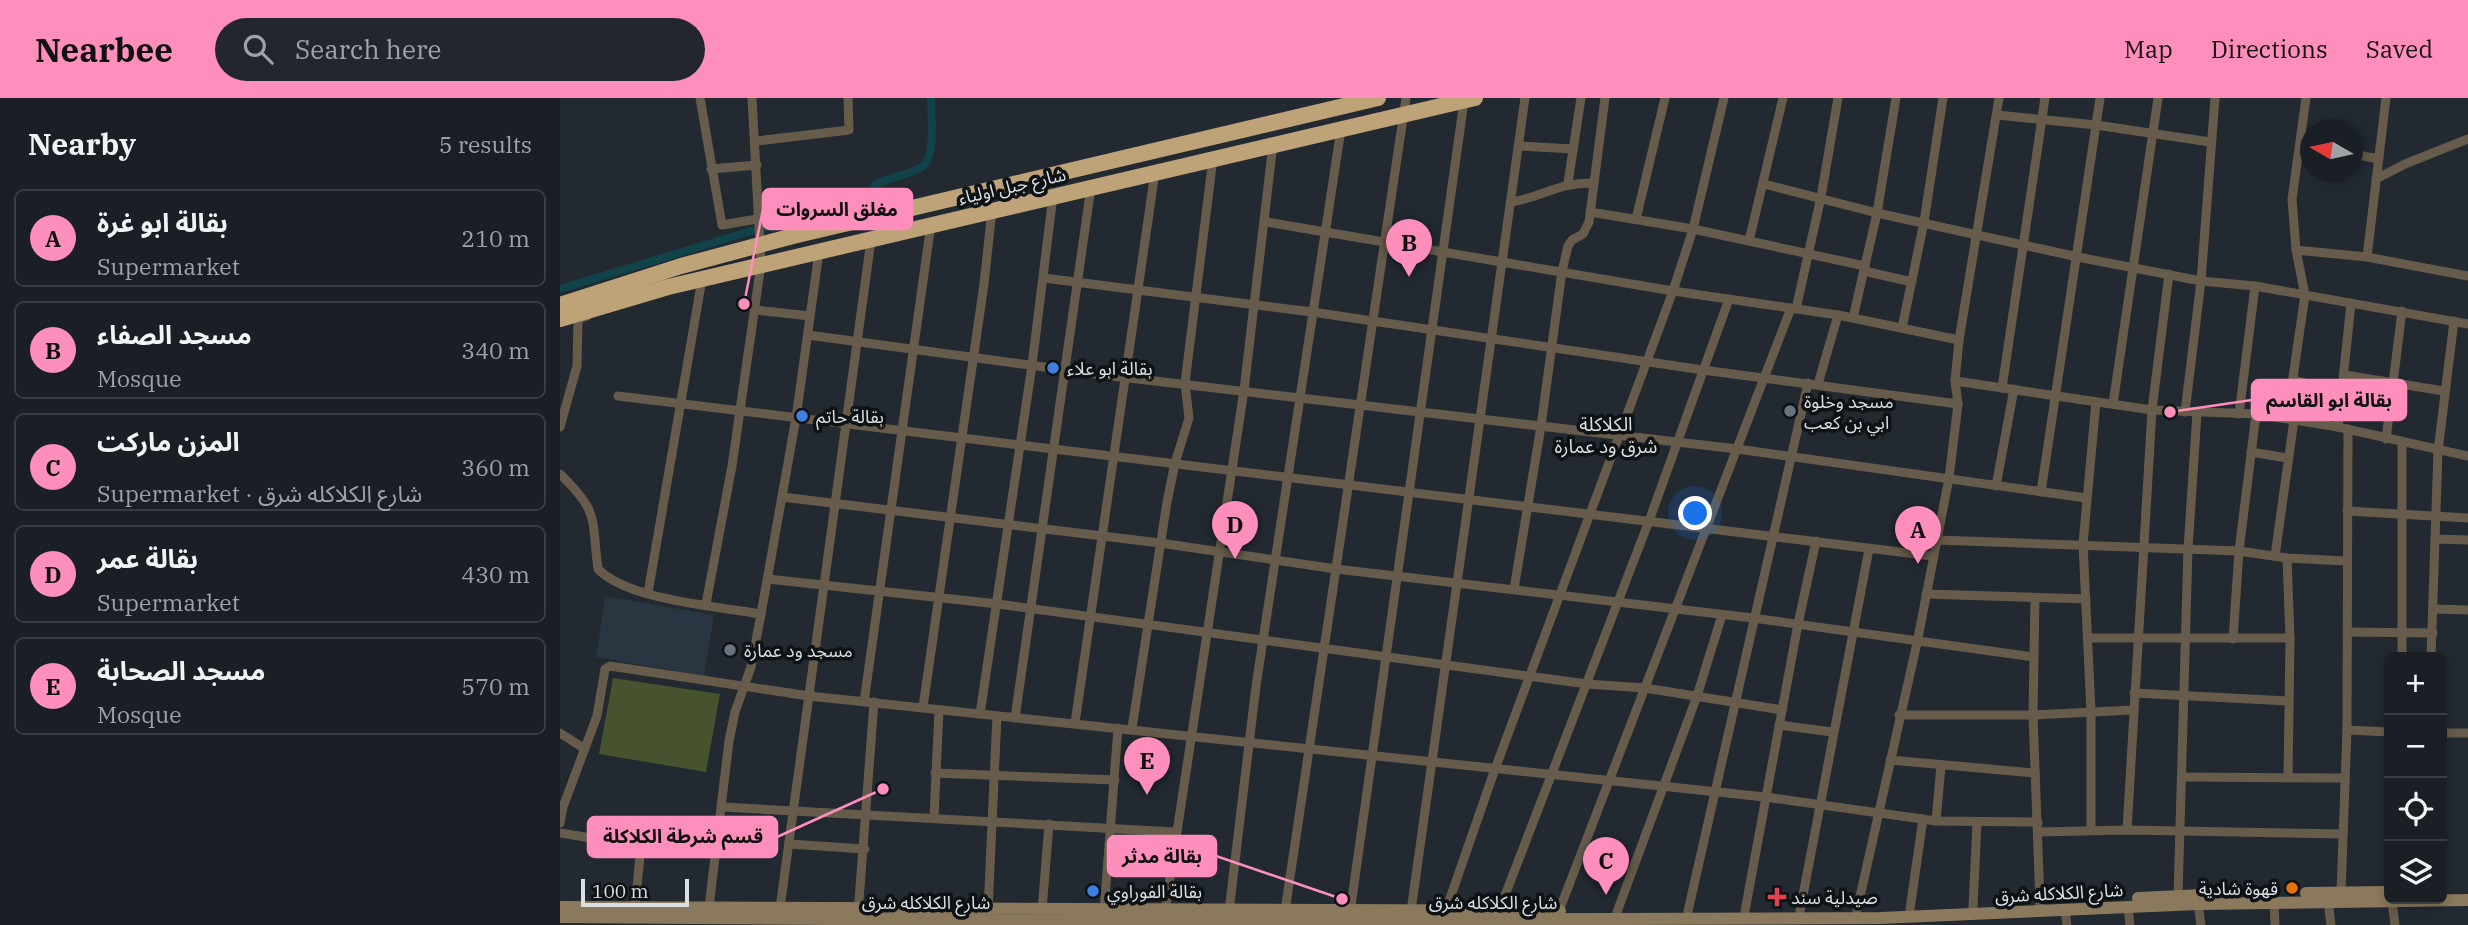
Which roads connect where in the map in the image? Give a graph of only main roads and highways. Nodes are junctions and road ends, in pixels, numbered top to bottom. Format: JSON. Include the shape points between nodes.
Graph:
{"nodes":[{"id":1,"x":1378,"y":98,"type":"edge"},
{"id":2,"x":1469,"y":99,"type":"edge"},
{"id":3,"x":1405,"y":106,"type":"edge"},
{"id":4,"x":1223,"y":133,"type":"junction"},
{"id":5,"x":1220,"y":157,"type":"junction"},
{"id":6,"x":560,"y":305,"type":"edge"},
{"id":7,"x":560,"y":319,"type":"edge"}],
"edges":[{"from":1,"to":4,"type":"highway","name":"شارع جبل اولياء"},
{"from":2,"to":3,"type":"highway","name":"شارع جبل اولياء"},
{"from":3,"to":5,"type":"highway","name":"شارع جبل اولياء","via":[[1341,128]]},
{"from":4,"to":5,"type":"highway"},
{"from":4,"to":6,"type":"highway","name":"شارع جبل اولياء","via":[[758,246]]},
{"from":5,"to":7,"type":"highway","name":"شارع جبل اولياء","via":[[761,264]]}]}
